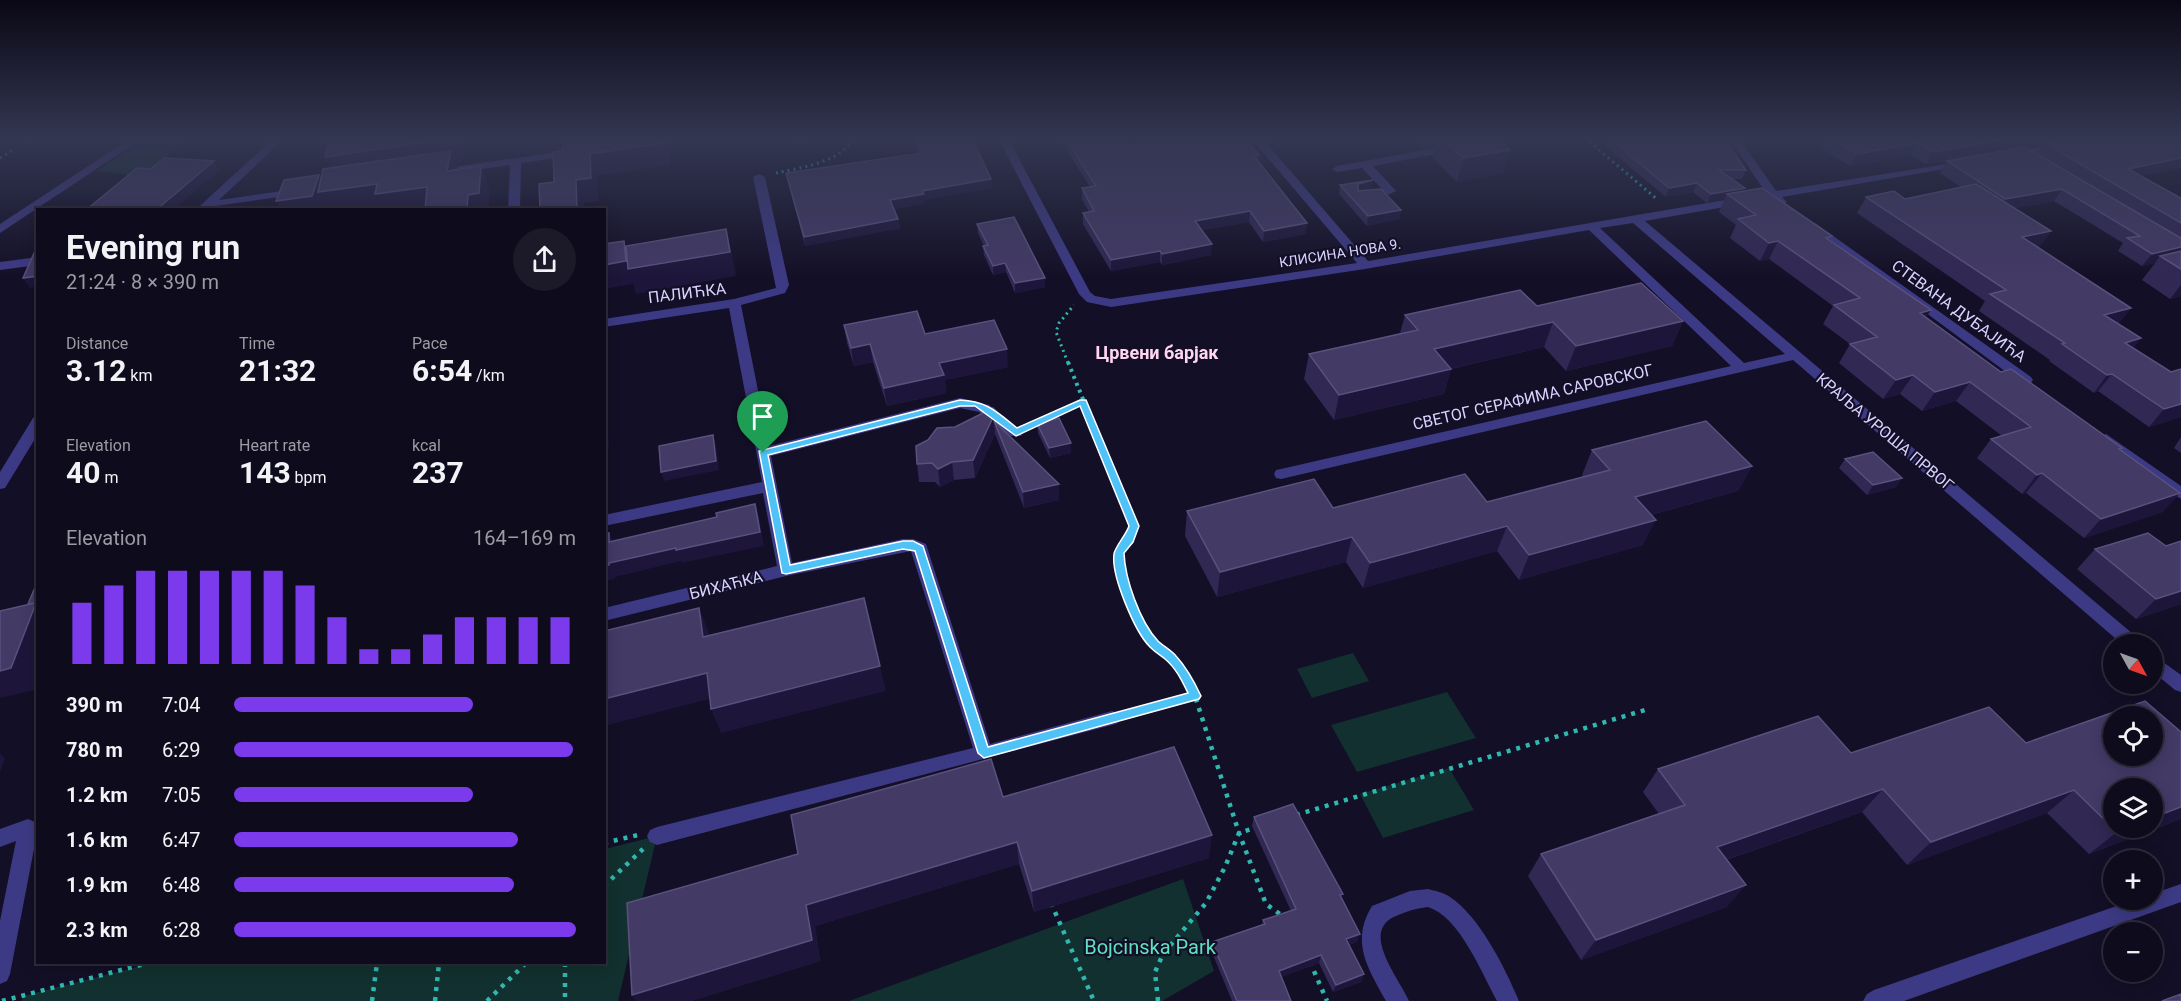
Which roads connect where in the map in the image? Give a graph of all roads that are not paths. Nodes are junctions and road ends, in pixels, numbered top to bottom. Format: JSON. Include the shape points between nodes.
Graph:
{"nodes":[{"id":1,"x":68,"y":185,"type":"edge"},
{"id":2,"x":230,"y":185,"type":"edge"},
{"id":3,"x":515,"y":185,"type":"edge"},
{"id":4,"x":761,"y":185,"type":"edge"},
{"id":5,"x":1028,"y":185,"type":"edge"},
{"id":6,"x":1296,"y":185,"type":"edge"},
{"id":7,"x":1384,"y":185,"type":"edge"},
{"id":8,"x":1766,"y":185,"type":"edge"},
{"id":9,"x":1838,"y":185,"type":"edge"},
{"id":10,"x":302,"y":192,"type":"edge"},
{"id":11,"x":1362,"y":196,"type":"edge"},
{"id":12,"x":1774,"y":196,"type":"junction"},
{"id":13,"x":205,"y":208,"type":"edge"},
{"id":14,"x":514,"y":208,"type":"edge"},
{"id":15,"x":1636,"y":219,"type":"junction"},
{"id":16,"x":1591,"y":226,"type":"junction"},
{"id":17,"x":0,"y":230,"type":"edge"},
{"id":18,"x":36,"y":261,"type":"edge"},
{"id":19,"x":1365,"y":265,"type":"junction"},
{"id":20,"x":0,"y":266,"type":"edge"},
{"id":21,"x":734,"y":303,"type":"junction"},
{"id":22,"x":606,"y":323,"type":"edge"},
{"id":23,"x":1794,"y":356,"type":"junction"},
{"id":24,"x":1742,"y":368,"type":"junction"},
{"id":25,"x":2036,"y":388,"type":"edge"},
{"id":26,"x":36,"y":424,"type":"edge"},
{"id":27,"x":2094,"y":430,"type":"edge"},
{"id":28,"x":1016,"y":432,"type":"road end"},
{"id":29,"x":763,"y":453,"type":"junction"},
{"id":30,"x":1281,"y":474,"type":"dead end"},
{"id":31,"x":0,"y":484,"type":"edge"},
{"id":32,"x":770,"y":486,"type":"junction"},
{"id":33,"x":2181,"y":494,"type":"edge"},
{"id":34,"x":606,"y":521,"type":"edge"},
{"id":35,"x":786,"y":570,"type":"junction"},
{"id":36,"x":606,"y":615,"type":"edge"},
{"id":37,"x":2121,"y":634,"type":"edge"},
{"id":38,"x":2163,"y":669,"type":"edge"},
{"id":39,"x":2181,"y":685,"type":"edge"},
{"id":40,"x":1112,"y":718,"type":"road end"},
{"id":41,"x":984,"y":753,"type":"junction"},
{"id":42,"x":33,"y":826,"type":"edge"},
{"id":43,"x":657,"y":836,"type":"road end"},
{"id":44,"x":0,"y":837,"type":"edge"},
{"id":45,"x":2181,"y":893,"type":"edge"},
{"id":46,"x":0,"y":975,"type":"edge"},
{"id":47,"x":1398,"y":1001,"type":"edge"},
{"id":48,"x":1508,"y":1001,"type":"edge"},
{"id":49,"x":1874,"y":1001,"type":"edge"}],
"edges":[{"from":1,"to":17,"type":"street"},
{"from":2,"to":13,"type":"street"},
{"from":3,"to":14,"type":"street"},
{"from":4,"to":21,"type":"street","via":[[783,285],[773,294]]},
{"from":5,"to":19,"type":"street","name":"КЛИСИНА НОВА 9.","via":[[1091,299],[1121,302]]},
{"from":6,"to":19,"type":"street"},
{"from":7,"to":11,"type":"street","via":[[1390,191]]},
{"from":8,"to":12,"type":"street","name":"СТЕВАНА ДУБАЈИЋА"},
{"from":9,"to":12,"type":"street","name":"КЛИСИНА НОВА 9."},
{"from":10,"to":13,"type":"street"},
{"from":12,"to":15,"type":"street","name":"КЛИСИНА НОВА 9."},
{"from":12,"to":25,"type":"street","name":"СТЕВАНА ДУБАЈИЋА"},
{"from":15,"to":16,"type":"street","name":"КЛИСИНА НОВА 9."},
{"from":15,"to":23,"type":"street","name":"КРАЉА УРОША ПРВОГ"},
{"from":16,"to":19,"type":"street","name":"КЛИСИНА НОВА 9."},
{"from":16,"to":24,"type":"street"},
{"from":18,"to":20,"type":"street"},
{"from":21,"to":22,"type":"street","name":"ПАЛИЋКА"},
{"from":21,"to":29,"type":"street","name":"ПАЛИЋКА"},
{"from":23,"to":24,"type":"street","name":"СВЕТОГ СЕРАФИМА САРОВСКОГ"},
{"from":23,"to":37,"type":"street","name":"КРАЉА УРОША ПРВОГ"},
{"from":24,"to":30,"type":"street","name":"СВЕТОГ СЕРАФИМА САРОВСКОГ"},
{"from":26,"to":31,"type":"street"},
{"from":27,"to":33,"type":"street"},
{"from":28,"to":29,"type":"street","via":[[976,403],[960,403]]},
{"from":29,"to":32,"type":"street","name":"ПАЛИЋКА"},
{"from":32,"to":34,"type":"street"},
{"from":32,"to":35,"type":"street","name":"ПАЛИЋКА"},
{"from":35,"to":36,"type":"street","name":"БИХАЋКА"},
{"from":35,"to":41,"type":"street","name":"БИХАЋКА","via":[[903,545],[920,548]]},
{"from":38,"to":39,"type":"street"},
{"from":40,"to":41,"type":"street"},
{"from":41,"to":43,"type":"street"},
{"from":42,"to":44,"type":"street"},
{"from":42,"to":46,"type":"street"},
{"from":45,"to":49,"type":"street"},
{"from":47,"to":48,"type":"street","via":[[1370,946],[1370,930],[1379,913],[1425,897],[1449,906],[1465,926]]}]}
